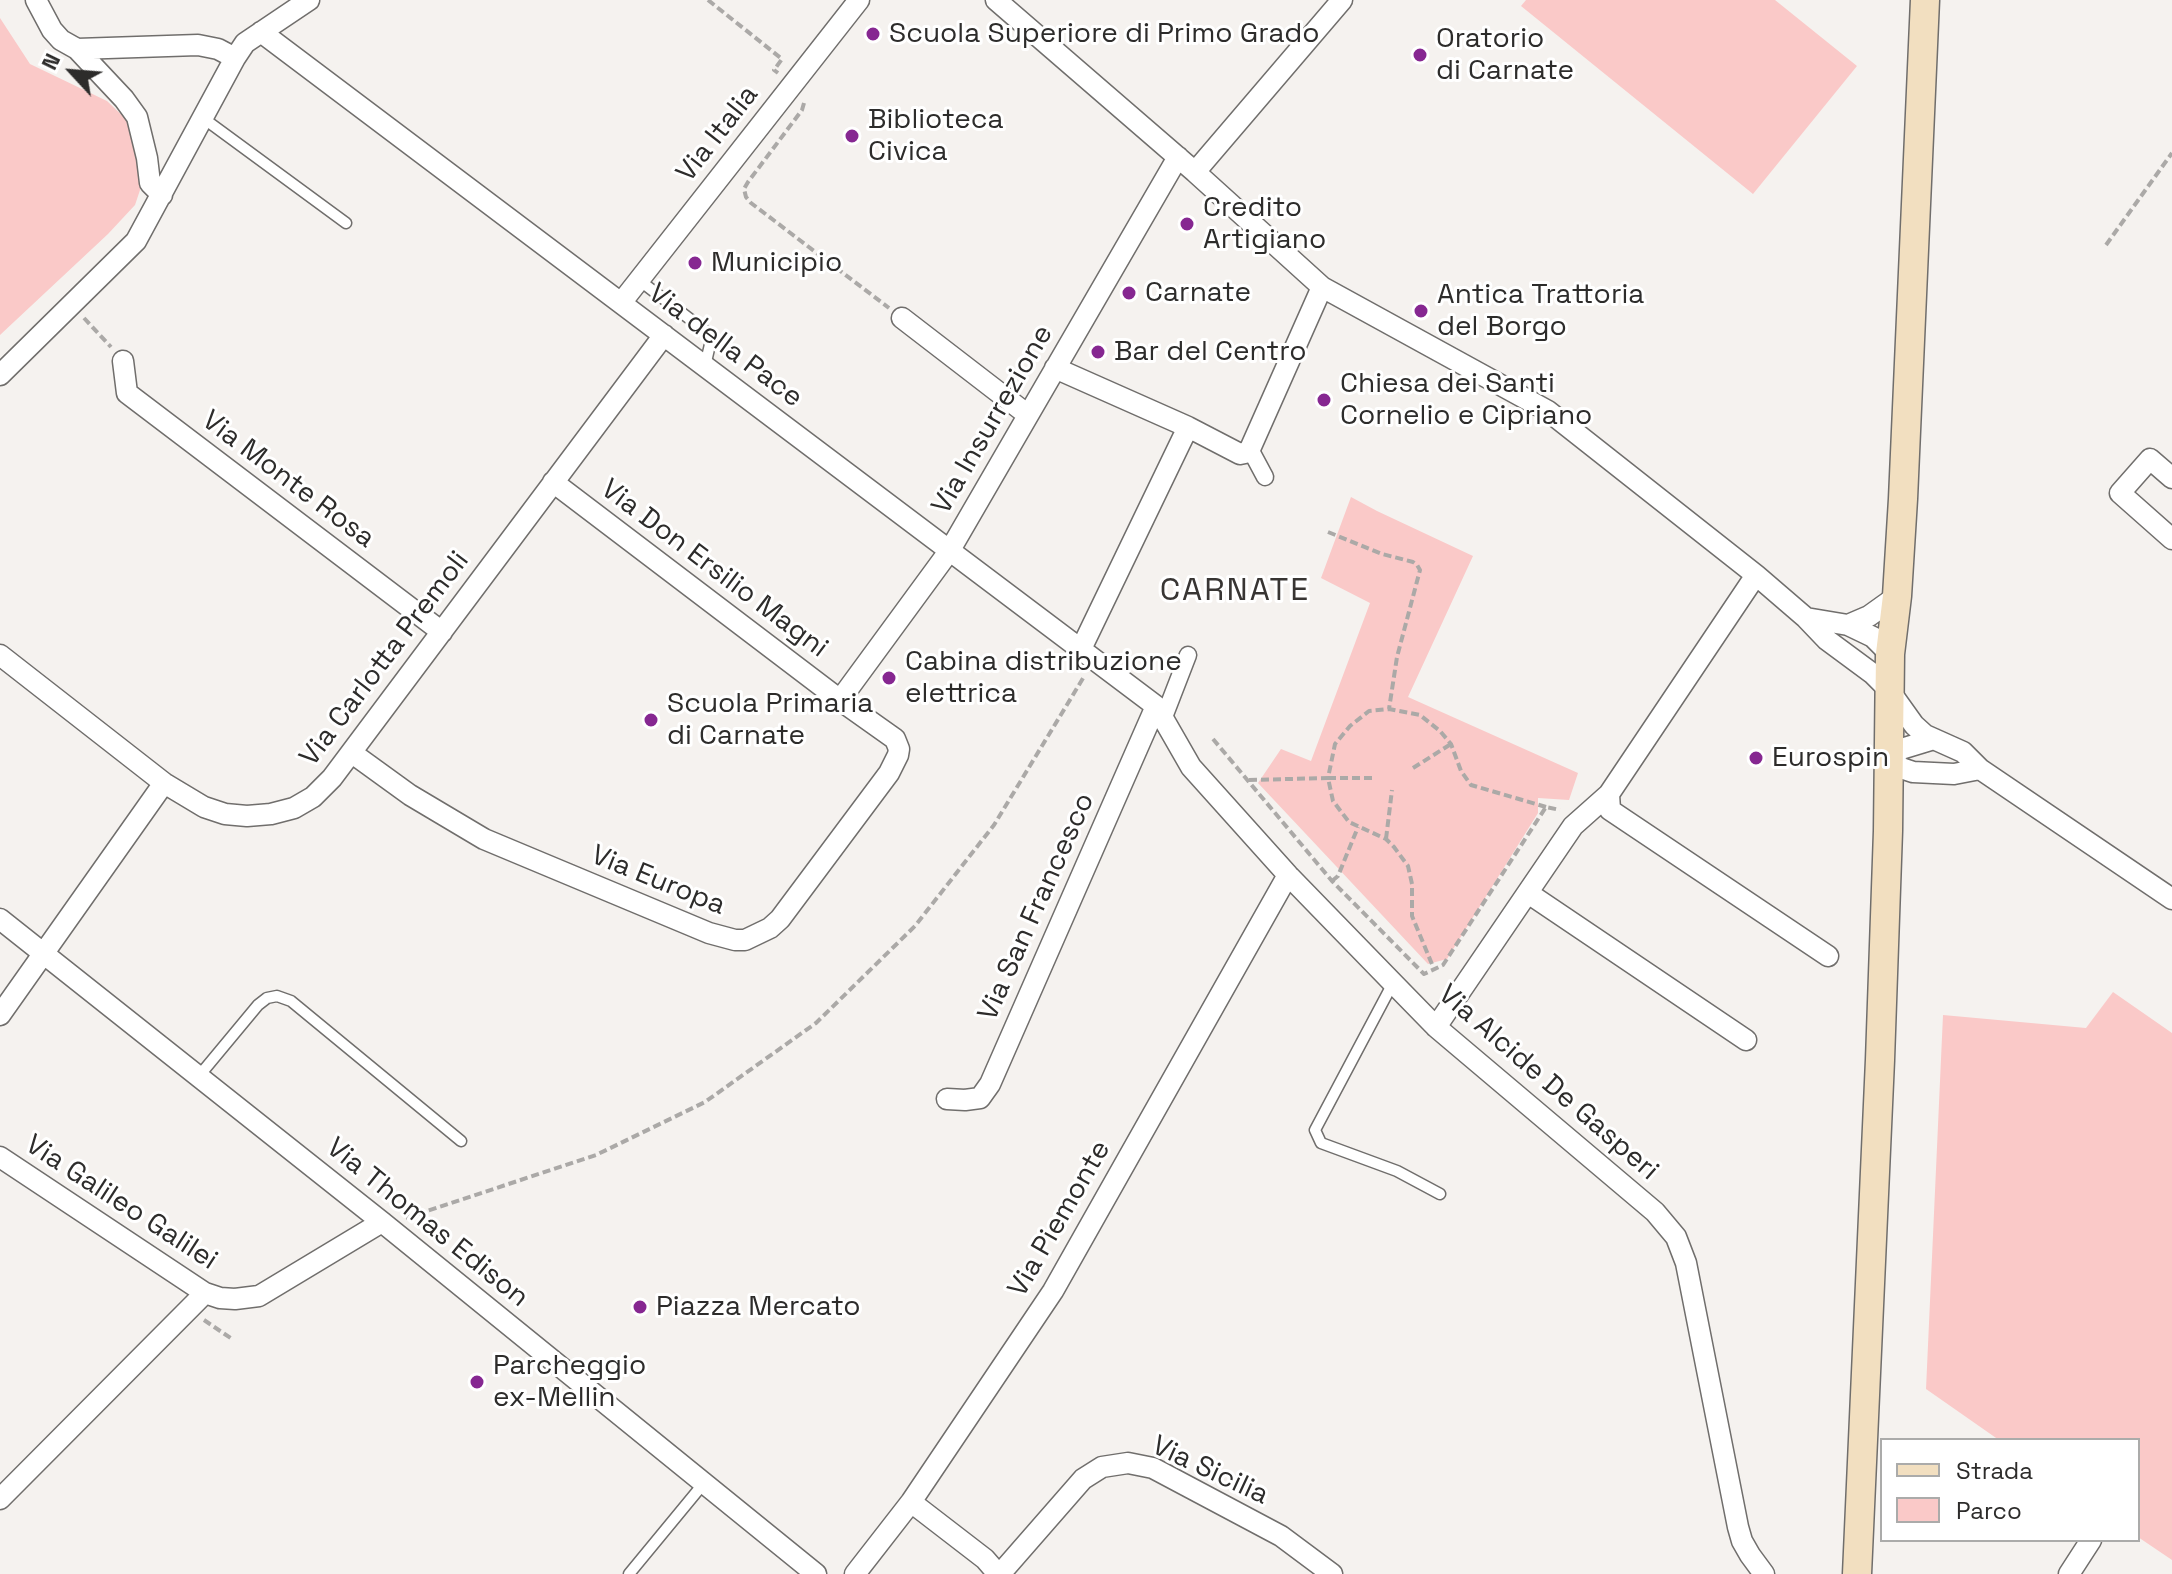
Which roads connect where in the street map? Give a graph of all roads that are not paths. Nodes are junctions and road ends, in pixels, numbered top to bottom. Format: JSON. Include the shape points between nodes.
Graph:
{"nodes":[{"id":1,"x":36,"y":0,"type":"edge"},
{"id":2,"x":309,"y":0,"type":"edge"},
{"id":3,"x":859,"y":0,"type":"edge"},
{"id":4,"x":996,"y":0,"type":"edge"},
{"id":5,"x":1342,"y":0,"type":"edge"},
{"id":6,"x":1925,"y":0,"type":"edge"},
{"id":7,"x":261,"y":32,"type":"junction"},
{"id":8,"x":77,"y":49,"type":"junction"},
{"id":9,"x":235,"y":58,"type":"junction"},
{"id":10,"x":203,"y":118,"type":"junction"},
{"id":11,"x":1178,"y":157,"type":"junction"},
{"id":12,"x":1195,"y":172,"type":"junction"},
{"id":13,"x":162,"y":195,"type":"junction"},
{"id":14,"x":346,"y":223,"type":"dead end"},
{"id":15,"x":639,"y":280,"type":"junction"},
{"id":16,"x":1322,"y":287,"type":"junction"},
{"id":17,"x":621,"y":303,"type":"junction"},
{"id":18,"x":902,"y":318,"type":"road end"},
{"id":19,"x":664,"y":335,"type":"junction"},
{"id":20,"x":123,"y":361,"type":"road end"},
{"id":21,"x":705,"y":366,"type":"junction"},
{"id":22,"x":1055,"y":368,"type":"junction"},
{"id":23,"x":0,"y":375,"type":"edge"},
{"id":24,"x":1028,"y":415,"type":"junction"},
{"id":25,"x":1188,"y":427,"type":"junction"},
{"id":26,"x":1248,"y":451,"type":"junction"},
{"id":27,"x":1265,"y":477,"type":"dead end"},
{"id":28,"x":2172,"y":478,"type":"edge"},
{"id":29,"x":553,"y":482,"type":"junction"},
{"id":30,"x":2172,"y":539,"type":"edge"},
{"id":31,"x":950,"y":550,"type":"junction"},
{"id":32,"x":1756,"y":575,"type":"junction"},
{"id":33,"x":1897,"y":596,"type":"junction"},
{"id":34,"x":1806,"y":618,"type":"junction"},
{"id":35,"x":1848,"y":625,"type":"junction"},
{"id":36,"x":442,"y":632,"type":"junction"},
{"id":37,"x":1846,"y":653,"type":"junction"},
{"id":38,"x":1088,"y":654,"type":"junction"},
{"id":39,"x":1890,"y":654,"type":"junction"},
{"id":40,"x":0,"y":655,"type":"edge"},
{"id":41,"x":1188,"y":655,"type":"dead end"},
{"id":42,"x":1889,"y":690,"type":"junction"},
{"id":43,"x":840,"y":700,"type":"junction"},
{"id":44,"x":1160,"y":712,"type":"junction"},
{"id":45,"x":1934,"y":739,"type":"junction"},
{"id":46,"x":352,"y":753,"type":"junction"},
{"id":47,"x":1888,"y":753,"type":"junction"},
{"id":48,"x":1980,"y":769,"type":"junction"},
{"id":49,"x":1913,"y":772,"type":"junction"},
{"id":50,"x":164,"y":783,"type":"junction"},
{"id":51,"x":1609,"y":794,"type":"junction"},
{"id":52,"x":1888,"y":831,"type":"junction"},
{"id":53,"x":1288,"y":875,"type":"junction"},
{"id":54,"x":1528,"y":893,"type":"junction"},
{"id":55,"x":2172,"y":899,"type":"edge"},
{"id":56,"x":0,"y":919,"type":"edge"},
{"id":57,"x":44,"y":953,"type":"junction"},
{"id":58,"x":1828,"y":956,"type":"dead end"},
{"id":59,"x":1393,"y":983,"type":"junction"},
{"id":60,"x":0,"y":1015,"type":"edge"},
{"id":61,"x":1436,"y":1027,"type":"junction"},
{"id":62,"x":1746,"y":1040,"type":"dead end"},
{"id":63,"x":199,"y":1076,"type":"junction"},
{"id":64,"x":947,"y":1099,"type":"dead end"},
{"id":65,"x":461,"y":1141,"type":"dead end"},
{"id":66,"x":0,"y":1157,"type":"edge"},
{"id":67,"x":1440,"y":1194,"type":"dead end"},
{"id":68,"x":382,"y":1222,"type":"junction"},
{"id":69,"x":205,"y":1293,"type":"junction"},
{"id":70,"x":704,"y":1483,"type":"junction"},
{"id":71,"x":0,"y":1499,"type":"edge"},
{"id":72,"x":911,"y":1502,"type":"junction"},
{"id":73,"x":2090,"y":1542,"type":"edge"},
{"id":74,"x":629,"y":1574,"type":"edge"},
{"id":75,"x":816,"y":1574,"type":"edge"},
{"id":76,"x":855,"y":1574,"type":"edge"},
{"id":77,"x":999,"y":1574,"type":"edge"},
{"id":78,"x":1332,"y":1574,"type":"edge"},
{"id":79,"x":1764,"y":1574,"type":"edge"},
{"id":80,"x":1857,"y":1574,"type":"edge"},
{"id":81,"x":2069,"y":1574,"type":"edge"}],
"edges":[{"from":1,"to":8,"type":"street","via":[[52,30]]},
{"from":2,"to":7,"type":"street"},
{"from":3,"to":15,"type":"street","name":"Via Italia"},
{"from":4,"to":11,"type":"street"},
{"from":5,"to":12,"type":"street"},
{"from":6,"to":33,"type":"main road"},
{"from":7,"to":9,"type":"street"},
{"from":7,"to":17,"type":"street","name":"Via della Pace"},
{"from":8,"to":9,"type":"street","via":[[198,45]]},
{"from":8,"to":13,"type":"street","via":[[137,117],[150,183]]},
{"from":9,"to":10,"type":"street"},
{"from":10,"to":13,"type":"street"},
{"from":10,"to":14,"type":"lane"},
{"from":11,"to":12,"type":"street"},
{"from":11,"to":22,"type":"street","name":"Via Insurrezione"},
{"from":12,"to":16,"type":"street"},
{"from":13,"to":23,"type":"street","via":[[136,241]]},
{"from":15,"to":17,"type":"street","name":"Via Italia"},
{"from":15,"to":21,"type":"lane","via":[[712,336]]},
{"from":16,"to":26,"type":"street"},
{"from":16,"to":32,"type":"street","via":[[1548,411]]},
{"from":17,"to":19,"type":"street","name":"Via della Pace"},
{"from":18,"to":24,"type":"street"},
{"from":19,"to":21,"type":"street","name":"Via della Pace"},
{"from":19,"to":29,"type":"street","name":"Via Carlotta Premoli"},
{"from":20,"to":36,"type":"street","name":"Via Monte Rosa","via":[[127,393]]},
{"from":21,"to":31,"type":"street","name":"Via della Pace"},
{"from":22,"to":24,"type":"street","name":"Via Insurrezione"},
{"from":22,"to":25,"type":"street"},
{"from":24,"to":31,"type":"street","name":"Via Insurrezione"},
{"from":25,"to":26,"type":"street","via":[[1240,454]]},
{"from":25,"to":38,"type":"street"},
{"from":26,"to":27,"type":"street"},
{"from":28,"to":30,"type":"street","via":[[2150,459],[2120,493]]},
{"from":29,"to":36,"type":"street","name":"Via Carlotta Premoli"},
{"from":29,"to":43,"type":"street","name":"Via Don Ersilio Magni"},
{"from":31,"to":38,"type":"street","name":"Via della Pace"},
{"from":31,"to":43,"type":"street","name":"Via Insurrezione"},
{"from":32,"to":34,"type":"street"},
{"from":32,"to":51,"type":"street"},
{"from":33,"to":35,"type":"street"},
{"from":33,"to":39,"type":"main road"},
{"from":34,"to":35,"type":"street"},
{"from":34,"to":37,"type":"street"},
{"from":35,"to":39,"type":"street","via":[[1873,637]]},
{"from":36,"to":46,"type":"street","name":"Via Carlotta Premoli"},
{"from":37,"to":39,"type":"street"},
{"from":37,"to":42,"type":"street"},
{"from":38,"to":44,"type":"street","name":"Via della Pace"},
{"from":39,"to":42,"type":"main road"},
{"from":40,"to":50,"type":"street","name":"Via Carlotta Premoli"},
{"from":41,"to":44,"type":"street"},
{"from":42,"to":45,"type":"street","via":[[1914,725]]},
{"from":42,"to":47,"type":"main road"},
{"from":43,"to":46,"type":"street","name":"Via Europa","via":[[895,739],[895,764],[780,919],[745,940],[709,933],[484,839]]},
{"from":44,"to":53,"type":"street","name":"Via Alcide De Gasperi","via":[[1191,767]]},
{"from":44,"to":64,"type":"street","name":"Via San Francesco","via":[[990,1084],[980,1098]]},
{"from":45,"to":47,"type":"street"},
{"from":45,"to":48,"type":"street","via":[[1963,752]]},
{"from":46,"to":50,"type":"street","name":"Via Carlotta Premoli","via":[[313,797],[271,814],[225,814]]},
{"from":47,"to":49,"type":"street","via":[[1901,768]]},
{"from":47,"to":52,"type":"main road"},
{"from":48,"to":49,"type":"street"},
{"from":48,"to":55,"type":"street"},
{"from":49,"to":52,"type":"street","via":[[1896,801]]},
{"from":50,"to":57,"type":"street"},
{"from":51,"to":54,"type":"street","via":[[1573,826]]},
{"from":51,"to":58,"type":"street","via":[[1610,810]]},
{"from":52,"to":80,"type":"main road"},
{"from":53,"to":59,"type":"street","name":"Via Alcide De Gasperi"},
{"from":53,"to":72,"type":"street","name":"Via Piemonte","via":[[1053,1291]]},
{"from":54,"to":61,"type":"street"},
{"from":54,"to":62,"type":"street"},
{"from":56,"to":57,"type":"street","name":"Via Thomas Edison"},
{"from":57,"to":60,"type":"street"},
{"from":57,"to":63,"type":"street","name":"Via Thomas Edison"},
{"from":59,"to":61,"type":"street","name":"Via Alcide De Gasperi"},
{"from":59,"to":67,"type":"lane","via":[[1315,1130],[1321,1143],[1397,1171]]},
{"from":61,"to":79,"type":"street","name":"Via Alcide De Gasperi","via":[[1655,1212],[1676,1237],[1689,1278],[1738,1527]]},
{"from":63,"to":65,"type":"lane","via":[[258,1005],[277,996],[291,1001]]},
{"from":63,"to":68,"type":"street","name":"Via Thomas Edison"},
{"from":66,"to":69,"type":"street","name":"Via Galileo Galilei"},
{"from":68,"to":69,"type":"street","name":"Via Galileo Galilei","via":[[259,1296],[235,1299]]},
{"from":68,"to":70,"type":"street","name":"Via Thomas Edison"},
{"from":69,"to":71,"type":"street"},
{"from":70,"to":74,"type":"lane"},
{"from":70,"to":75,"type":"street","name":"Via Thomas Edison"},
{"from":72,"to":76,"type":"street","name":"Via Piemonte"},
{"from":72,"to":77,"type":"street"},
{"from":73,"to":81,"type":"street"},
{"from":77,"to":78,"type":"street","name":"Via Sicilia","via":[[1083,1479],[1102,1467],[1128,1463],[1153,1468],[1281,1536]]}]}
